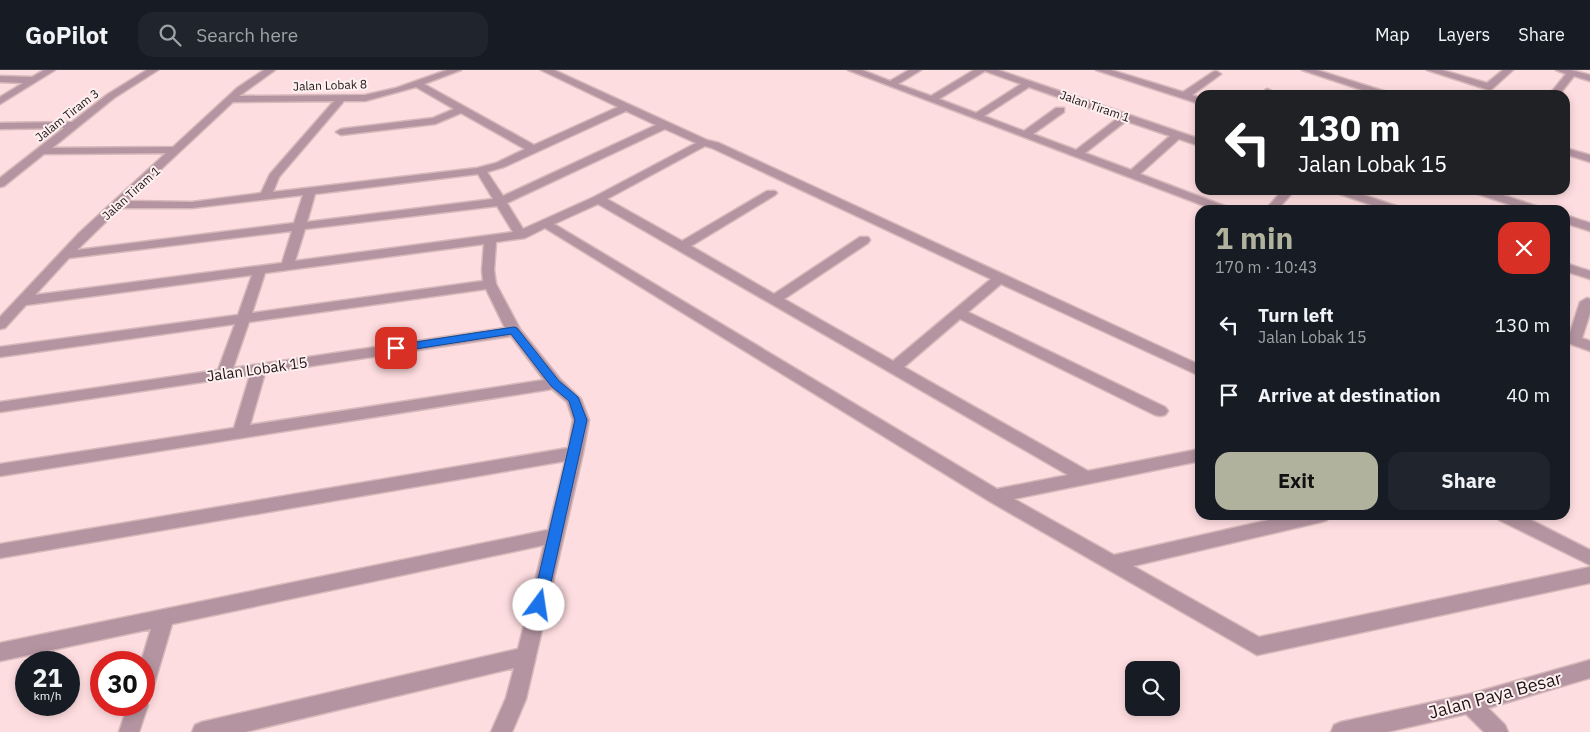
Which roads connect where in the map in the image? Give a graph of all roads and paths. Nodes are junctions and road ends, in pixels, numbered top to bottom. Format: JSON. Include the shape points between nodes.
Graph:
{"nodes":[{"id":1,"x":50,"y":70,"type":"edge"},
{"id":2,"x":153,"y":70,"type":"edge"},
{"id":3,"x":270,"y":70,"type":"edge"},
{"id":4,"x":456,"y":70,"type":"edge"},
{"id":5,"x":546,"y":70,"type":"edge"},
{"id":6,"x":853,"y":70,"type":"edge"},
{"id":7,"x":916,"y":70,"type":"edge"},
{"id":8,"x":981,"y":70,"type":"edge"},
{"id":9,"x":989,"y":70,"type":"edge"},
{"id":10,"x":1101,"y":70,"type":"edge"},
{"id":11,"x":1141,"y":70,"type":"edge"},
{"id":12,"x":1205,"y":70,"type":"edge"},
{"id":13,"x":1308,"y":70,"type":"edge"},
{"id":14,"x":1432,"y":70,"type":"edge"},
{"id":15,"x":1508,"y":70,"type":"edge"},
{"id":16,"x":1560,"y":70,"type":"edge"},
{"id":17,"x":1572,"y":73,"type":"junction"},
{"id":18,"x":1590,"y":78,"type":"edge"},
{"id":19,"x":0,"y":79,"type":"edge"},
{"id":20,"x":1129,"y":79,"type":"junction"},
{"id":21,"x":34,"y":80,"type":"junction"},
{"id":22,"x":417,"y":84,"type":"junction"},
{"id":23,"x":891,"y":84,"type":"junction"},
{"id":24,"x":1028,"y":84,"type":"junction"},
{"id":25,"x":1371,"y":90,"type":"edge"},
{"id":26,"x":1558,"y":90,"type":"edge"},
{"id":27,"x":1184,"y":96,"type":"junction"},
{"id":28,"x":231,"y":99,"type":"junction"},
{"id":29,"x":342,"y":99,"type":"junction"},
{"id":30,"x":932,"y":99,"type":"junction"},
{"id":31,"x":1195,"y":99,"type":"edge"},
{"id":32,"x":0,"y":101,"type":"edge"},
{"id":33,"x":626,"y":107,"type":"junction"},
{"id":34,"x":462,"y":109,"type":"junction"},
{"id":35,"x":1060,"y":110,"type":"dead end"},
{"id":36,"x":977,"y":116,"type":"junction"},
{"id":37,"x":1125,"y":117,"type":"junction"},
{"id":38,"x":74,"y":125,"type":"junction"},
{"id":39,"x":664,"y":125,"type":"junction"},
{"id":40,"x":0,"y":126,"type":"edge"},
{"id":41,"x":341,"y":132,"type":"dead end"},
{"id":42,"x":1026,"y":134,"type":"junction"},
{"id":43,"x":1178,"y":135,"type":"junction"},
{"id":44,"x":1195,"y":141,"type":"edge"},
{"id":45,"x":704,"y":143,"type":"junction"},
{"id":46,"x":178,"y":150,"type":"junction"},
{"id":47,"x":534,"y":150,"type":"junction"},
{"id":48,"x":42,"y":151,"type":"junction"},
{"id":49,"x":1570,"y":153,"type":"edge"},
{"id":50,"x":1077,"y":154,"type":"junction"},
{"id":51,"x":1590,"y":159,"type":"edge"},
{"id":52,"x":481,"y":170,"type":"junction"},
{"id":53,"x":1132,"y":175,"type":"junction"},
{"id":54,"x":1,"y":182,"type":"edge"},
{"id":55,"x":310,"y":192,"type":"junction"},
{"id":56,"x":771,"y":194,"type":"dead end"},
{"id":57,"x":1200,"y":195,"type":"edge"},
{"id":58,"x":1285,"y":195,"type":"edge"},
{"id":59,"x":1354,"y":195,"type":"edge"},
{"id":60,"x":1492,"y":195,"type":"edge"},
{"id":61,"x":265,"y":197,"type":"junction"},
{"id":62,"x":1196,"y":199,"type":"junction"},
{"id":63,"x":1366,"y":199,"type":"junction"},
{"id":64,"x":598,"y":200,"type":"junction"},
{"id":65,"x":500,"y":202,"type":"junction"},
{"id":66,"x":118,"y":204,"type":"junction"},
{"id":67,"x":1212,"y":205,"type":"edge"},
{"id":68,"x":1276,"y":205,"type":"edge"},
{"id":69,"x":1362,"y":205,"type":"edge"},
{"id":70,"x":1383,"y":205,"type":"edge"},
{"id":71,"x":1522,"y":205,"type":"edge"},
{"id":72,"x":1570,"y":221,"type":"edge"},
{"id":73,"x":546,"y":224,"type":"junction"},
{"id":74,"x":299,"y":227,"type":"junction"},
{"id":75,"x":1590,"y":227,"type":"edge"},
{"id":76,"x":521,"y":235,"type":"junction"},
{"id":77,"x":490,"y":240,"type":"junction"},
{"id":78,"x":864,"y":240,"type":"dead end"},
{"id":79,"x":681,"y":247,"type":"junction"},
{"id":80,"x":65,"y":255,"type":"junction"},
{"id":81,"x":287,"y":267,"type":"junction"},
{"id":82,"x":1570,"y":269,"type":"edge"},
{"id":83,"x":260,"y":270,"type":"junction"},
{"id":84,"x":1590,"y":275,"type":"edge"},
{"id":85,"x":1000,"y":278,"type":"junction"},
{"id":86,"x":490,"y":284,"type":"junction"},
{"id":87,"x":774,"y":300,"type":"junction"},
{"id":88,"x":23,"y":301,"type":"junction"},
{"id":89,"x":1587,"y":302,"type":"dead end"},
{"id":90,"x":959,"y":313,"type":"junction"},
{"id":91,"x":244,"y":318,"type":"junction"},
{"id":92,"x":0,"y":325,"type":"edge"},
{"id":93,"x":514,"y":331,"type":"junction"},
{"id":94,"x":1570,"y":339,"type":"edge"},
{"id":95,"x":1590,"y":346,"type":"edge"},
{"id":96,"x":0,"y":352,"type":"edge"},
{"id":97,"x":893,"y":368,"type":"junction"},
{"id":98,"x":259,"y":369,"type":"junction"},
{"id":99,"x":1195,"y":369,"type":"edge"},
{"id":100,"x":224,"y":374,"type":"junction"},
{"id":101,"x":555,"y":383,"type":"junction"},
{"id":102,"x":0,"y":407,"type":"edge"},
{"id":103,"x":1160,"y":410,"type":"dead end"},
{"id":104,"x":240,"y":432,"type":"junction"},
{"id":105,"x":576,"y":453,"type":"junction"},
{"id":106,"x":1195,"y":455,"type":"edge"},
{"id":107,"x":0,"y":470,"type":"edge"},
{"id":108,"x":1086,"y":478,"type":"junction"},
{"id":109,"x":996,"y":496,"type":"junction"},
{"id":110,"x":1300,"y":520,"type":"edge"},
{"id":111,"x":1515,"y":520,"type":"edge"},
{"id":112,"x":555,"y":536,"type":"junction"},
{"id":113,"x":0,"y":551,"type":"edge"},
{"id":114,"x":1590,"y":558,"type":"edge"},
{"id":115,"x":1112,"y":563,"type":"junction"},
{"id":116,"x":1590,"y":575,"type":"edge"},
{"id":117,"x":164,"y":618,"type":"junction"},
{"id":118,"x":154,"y":651,"type":"edge"},
{"id":119,"x":0,"y":652,"type":"edge"},
{"id":120,"x":527,"y":656,"type":"junction"},
{"id":121,"x":1590,"y":669,"type":"edge"},
{"id":122,"x":1470,"y":704,"type":"junction"},
{"id":123,"x":135,"y":716,"type":"edge"},
{"id":124,"x":130,"y":732,"type":"edge"},
{"id":125,"x":202,"y":732,"type":"edge"},
{"id":126,"x":502,"y":732,"type":"edge"},
{"id":127,"x":1341,"y":732,"type":"edge"},
{"id":128,"x":1498,"y":732,"type":"edge"}],
"edges":[{"from":1,"to":21,"type":"street"},
{"from":2,"to":38,"type":"street","name":"Jalam Tiram 3","via":[[126,85]]},
{"from":3,"to":28,"type":"street","name":"Jalan Tiram 1"},
{"from":4,"to":22,"type":"street","name":"Jalan Lobak 8"},
{"from":5,"to":33,"type":"street"},
{"from":6,"to":23,"type":"street"},
{"from":7,"to":23,"type":"street"},
{"from":8,"to":30,"type":"street"},
{"from":9,"to":24,"type":"street","name":"Jalan Tiram 1"},
{"from":10,"to":20,"type":"street"},
{"from":11,"to":20,"type":"street"},
{"from":12,"to":27,"type":"street","via":[[1216,74]]},
{"from":13,"to":25,"type":"street"},
{"from":14,"to":15,"type":"street","via":[[1489,88]]},
{"from":16,"to":17,"type":"street"},
{"from":17,"to":18,"type":"street"},
{"from":17,"to":26,"type":"street"},
{"from":19,"to":21,"type":"street"},
{"from":20,"to":27,"type":"street"},
{"from":21,"to":32,"type":"street"},
{"from":22,"to":29,"type":"street","name":"Jalan Lobak 8","via":[[382,95]]},
{"from":22,"to":34,"type":"street"},
{"from":23,"to":30,"type":"street"},
{"from":24,"to":36,"type":"street"},
{"from":24,"to":37,"type":"street","name":"Jalan Tiram 1"},
{"from":27,"to":31,"type":"street"},
{"from":28,"to":29,"type":"street","name":"Jalan Lobak 8"},
{"from":28,"to":46,"type":"street","name":"Jalan Tiram 1"},
{"from":29,"to":61,"type":"street","via":[[274,176]]},
{"from":30,"to":36,"type":"street"},
{"from":33,"to":39,"type":"street"},
{"from":33,"to":47,"type":"street"},
{"from":34,"to":41,"type":"street","via":[[435,121]]},
{"from":34,"to":47,"type":"street"},
{"from":35,"to":42,"type":"street"},
{"from":36,"to":42,"type":"street"},
{"from":37,"to":43,"type":"street","name":"Jalan Tiram 1"},
{"from":37,"to":50,"type":"street"},
{"from":38,"to":40,"type":"street"},
{"from":38,"to":48,"type":"street","name":"Jalam Tiram 3"},
{"from":39,"to":45,"type":"street"},
{"from":39,"to":65,"type":"street"},
{"from":42,"to":50,"type":"street"},
{"from":43,"to":44,"type":"street","name":"Jalan Tiram 1"},
{"from":43,"to":53,"type":"street"},
{"from":45,"to":64,"type":"street"},
{"from":45,"to":85,"type":"street"},
{"from":46,"to":48,"type":"street"},
{"from":46,"to":66,"type":"street","name":"Jalan Tiram 1"},
{"from":47,"to":52,"type":"street"},
{"from":48,"to":54,"type":"street","name":"Jalam Tiram 3"},
{"from":49,"to":51,"type":"street"},
{"from":50,"to":53,"type":"street"},
{"from":52,"to":55,"type":"street"},
{"from":52,"to":65,"type":"street"},
{"from":53,"to":62,"type":"street"},
{"from":55,"to":61,"type":"street"},
{"from":55,"to":74,"type":"street"},
{"from":56,"to":79,"type":"street"},
{"from":57,"to":62,"type":"street"},
{"from":58,"to":68,"type":"street"},
{"from":59,"to":63,"type":"street"},
{"from":60,"to":71,"type":"street"},
{"from":61,"to":66,"type":"street","via":[[192,205]]},
{"from":62,"to":67,"type":"street"},
{"from":63,"to":69,"type":"street"},
{"from":63,"to":70,"type":"street"},
{"from":64,"to":73,"type":"street"},
{"from":64,"to":79,"type":"street"},
{"from":65,"to":74,"type":"street"},
{"from":65,"to":76,"type":"street"},
{"from":66,"to":80,"type":"street","name":"Jalan Tiram 1"},
{"from":72,"to":75,"type":"street"},
{"from":73,"to":76,"type":"street"},
{"from":73,"to":109,"type":"street"},
{"from":74,"to":80,"type":"street"},
{"from":74,"to":81,"type":"street"},
{"from":76,"to":77,"type":"street"},
{"from":77,"to":81,"type":"street"},
{"from":77,"to":86,"type":"street"},
{"from":78,"to":87,"type":"street"},
{"from":79,"to":87,"type":"street"},
{"from":80,"to":88,"type":"street","name":"Jalan Tiram 1"},
{"from":81,"to":83,"type":"street"},
{"from":82,"to":84,"type":"street"},
{"from":83,"to":88,"type":"street"},
{"from":83,"to":91,"type":"street"},
{"from":85,"to":90,"type":"street"},
{"from":85,"to":99,"type":"street"},
{"from":86,"to":91,"type":"street"},
{"from":86,"to":93,"type":"street"},
{"from":87,"to":97,"type":"street"},
{"from":88,"to":92,"type":"street","name":"Jalan Tiram 1"},
{"from":89,"to":94,"type":"street"},
{"from":90,"to":97,"type":"street"},
{"from":90,"to":103,"type":"street"},
{"from":91,"to":96,"type":"street"},
{"from":91,"to":100,"type":"street"},
{"from":93,"to":98,"type":"street","name":"Jalan Lobak 15"},
{"from":93,"to":101,"type":"street"},
{"from":94,"to":95,"type":"street"},
{"from":97,"to":108,"type":"street"},
{"from":98,"to":100,"type":"street","name":"Jalan Lobak 15"},
{"from":98,"to":104,"type":"street"},
{"from":100,"to":102,"type":"street","name":"Jalan Lobak 15"},
{"from":101,"to":104,"type":"street"},
{"from":101,"to":105,"type":"street","via":[[574,400],[581,420]]},
{"from":104,"to":107,"type":"street"},
{"from":105,"to":112,"type":"street"},
{"from":105,"to":113,"type":"street"},
{"from":106,"to":108,"type":"street"},
{"from":108,"to":109,"type":"street"},
{"from":109,"to":115,"type":"street"},
{"from":110,"to":115,"type":"street"},
{"from":111,"to":114,"type":"street"},
{"from":112,"to":117,"type":"street"},
{"from":112,"to":120,"type":"street"},
{"from":115,"to":116,"type":"street","via":[[1257,646]]},
{"from":117,"to":118,"type":"street"},
{"from":117,"to":119,"type":"street"},
{"from":120,"to":125,"type":"street"},
{"from":120,"to":126,"type":"street","via":[[516,699]]},
{"from":121,"to":122,"type":"street","name":"Jalan Paya Besar"},
{"from":122,"to":127,"type":"street","name":"Jalan Paya Besar"},
{"from":122,"to":128,"type":"street"},
{"from":123,"to":124,"type":"street"}]}
